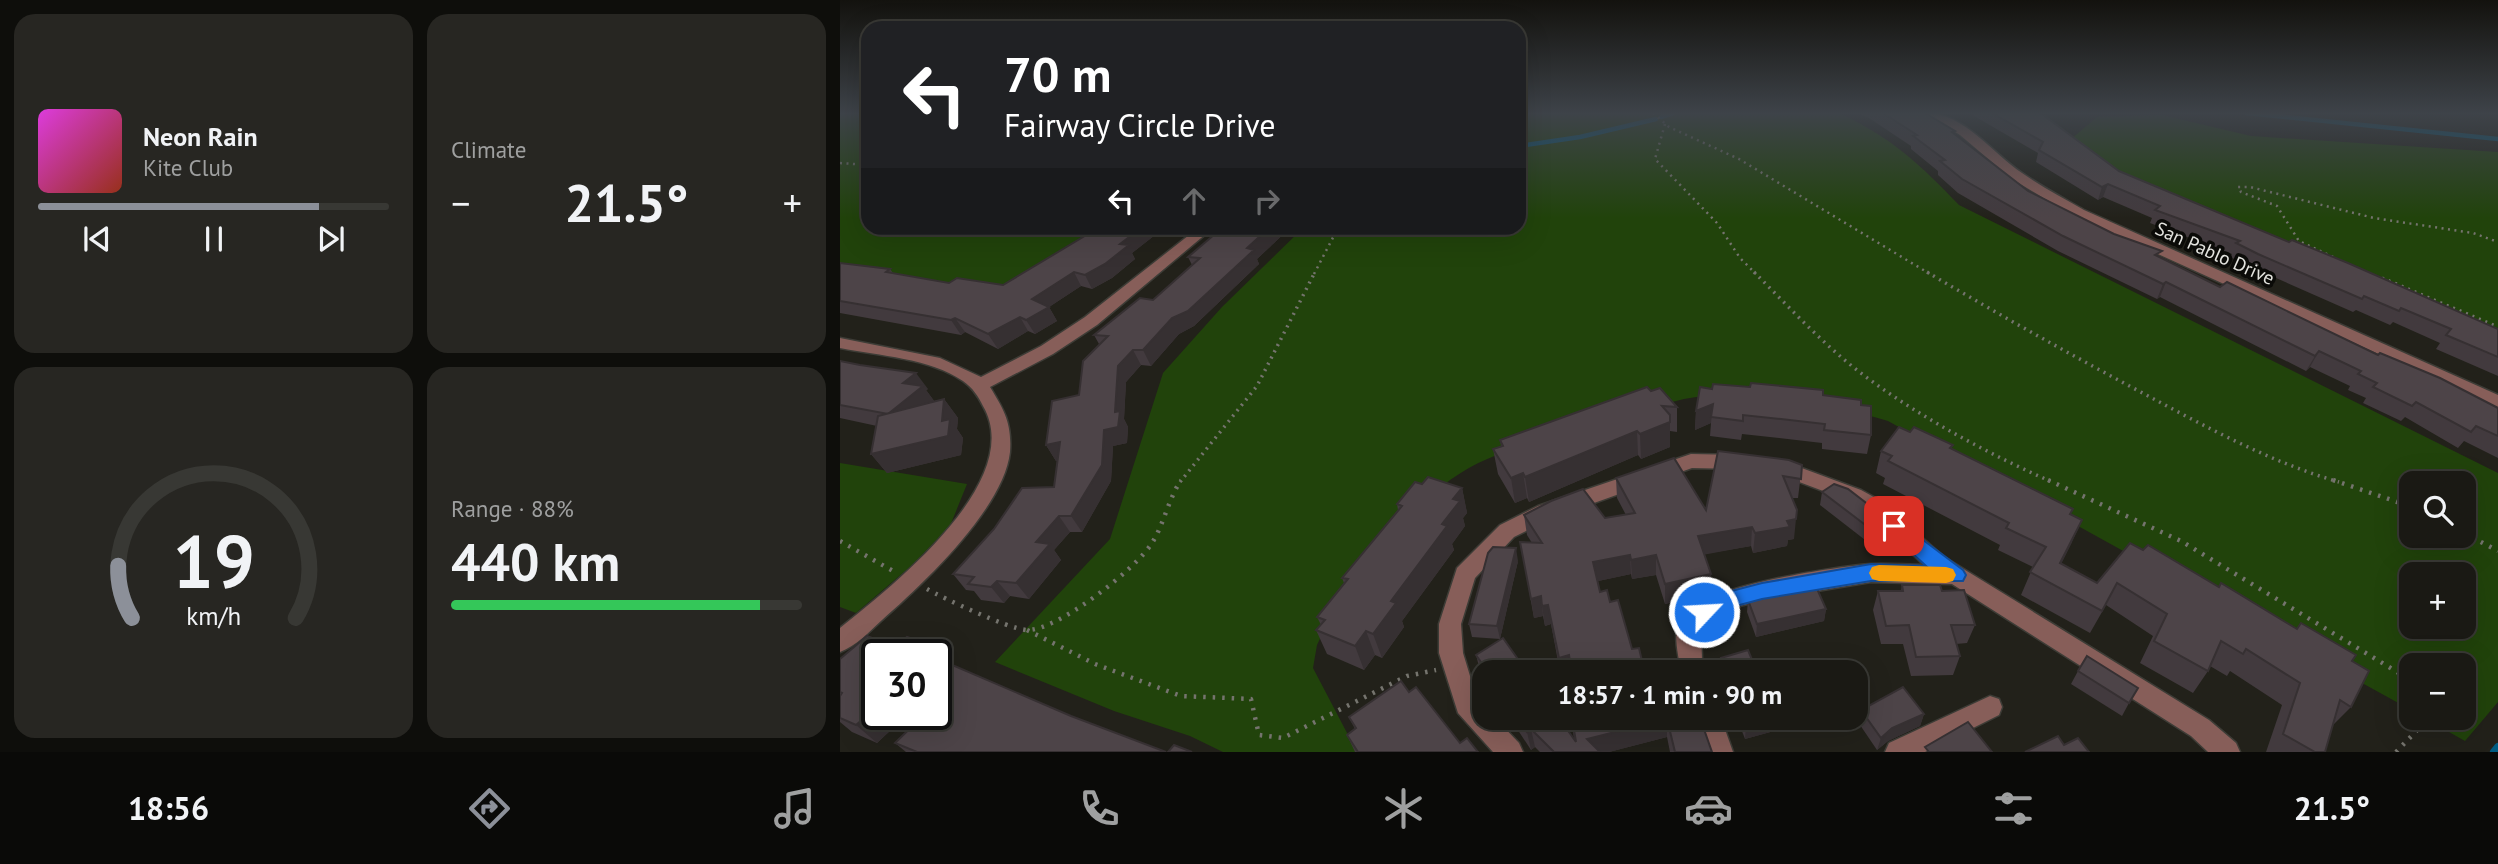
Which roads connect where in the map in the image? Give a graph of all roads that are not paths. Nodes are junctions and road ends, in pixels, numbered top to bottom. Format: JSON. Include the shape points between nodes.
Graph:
{"nodes":[{"id":1,"x":1983,"y":148,"type":"edge"},
{"id":2,"x":1197,"y":235,"type":"edge"},
{"id":3,"x":840,"y":344,"type":"edge"},
{"id":4,"x":980,"y":385,"type":"junction"},
{"id":5,"x":2498,"y":402,"type":"edge"},
{"id":6,"x":1956,"y":575,"type":"junction"},
{"id":7,"x":840,"y":642,"type":"edge"},
{"id":8,"x":1690,"y":660,"type":"edge"},
{"id":9,"x":1990,"y":707,"type":"dead end"},
{"id":10,"x":1713,"y":730,"type":"edge"},
{"id":11,"x":1510,"y":752,"type":"edge"},
{"id":12,"x":1720,"y":752,"type":"edge"},
{"id":13,"x":1898,"y":752,"type":"edge"},
{"id":14,"x":2227,"y":752,"type":"edge"}],
"edges":[{"from":1,"to":5,"type":"street","name":"San Pablo Drive","via":[[2017,176],[2079,213]]},
{"from":2,"to":4,"type":"street","via":[[1091,321]]},
{"from":3,"to":4,"type":"street","via":[[939,363]]},
{"from":4,"to":7,"type":"street","via":[[1000,415],[1002,436],[994,472],[974,513],[912,581]]},
{"from":6,"to":8,"type":"street","via":[[1871,573],[1719,602],[1689,623]]},
{"from":6,"to":11,"type":"street","via":[[1936,563],[1874,507],[1785,468],[1691,461],[1545,512],[1507,531],[1465,574],[1450,624],[1451,653],[1467,705]]},
{"from":6,"to":14,"type":"street","via":[[2200,728]]},
{"from":9,"to":13,"type":"street"},
{"from":10,"to":12,"type":"street"}]}
